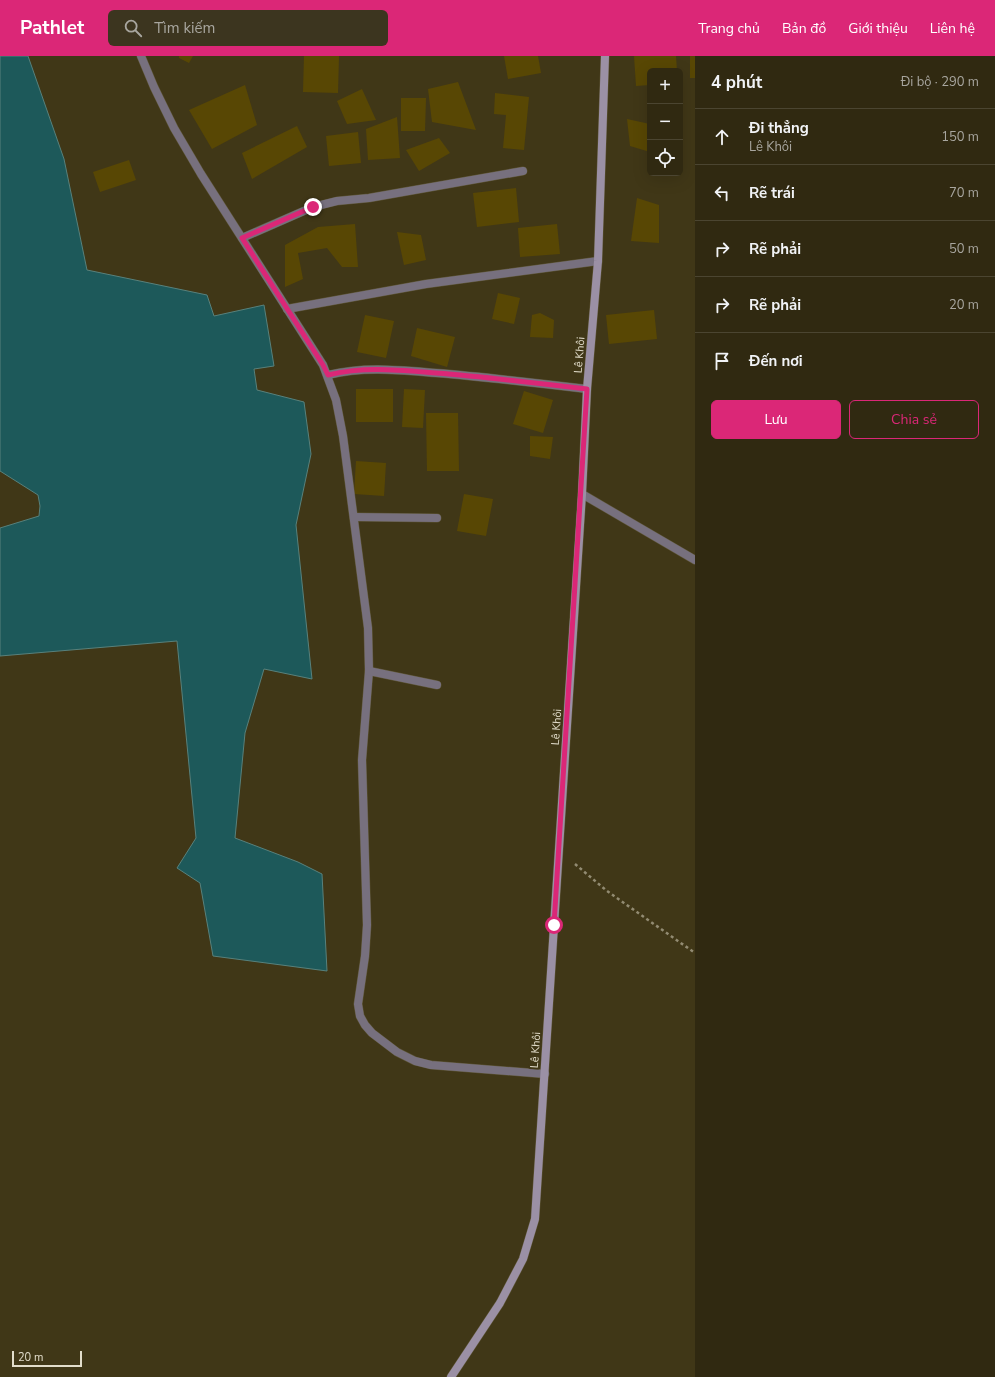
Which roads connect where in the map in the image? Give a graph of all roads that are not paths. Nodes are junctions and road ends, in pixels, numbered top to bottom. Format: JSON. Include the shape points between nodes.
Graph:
{"nodes":[{"id":1,"x":141,"y":56,"type":"edge"},
{"id":2,"x":605,"y":56,"type":"edge"},
{"id":3,"x":523,"y":171,"type":"dead end"},
{"id":4,"x":242,"y":238,"type":"junction"},
{"id":5,"x":598,"y":261,"type":"junction"},
{"id":6,"x":287,"y":309,"type":"junction"},
{"id":7,"x":328,"y":375,"type":"junction"},
{"id":8,"x":587,"y":389,"type":"junction"},
{"id":9,"x":582,"y":494,"type":"junction"},
{"id":10,"x":354,"y":517,"type":"junction"},
{"id":11,"x":437,"y":518,"type":"dead end"},
{"id":12,"x":695,"y":560,"type":"edge"},
{"id":13,"x":369,"y":671,"type":"junction"},
{"id":14,"x":437,"y":685,"type":"dead end"},
{"id":15,"x":545,"y":1074,"type":"junction"},
{"id":16,"x":451,"y":1377,"type":"edge"}],
"edges":[{"from":1,"to":4,"type":"street","via":[[174,128]]},
{"from":2,"to":5,"type":"street","name":"Lê Khôi"},
{"from":3,"to":4,"type":"street","via":[[369,198],[337,201],[313,207]]},
{"from":4,"to":6,"type":"street"},
{"from":5,"to":6,"type":"street","via":[[426,284]]},
{"from":5,"to":8,"type":"street","name":"Lê Khôi"},
{"from":6,"to":7,"type":"street"},
{"from":7,"to":8,"type":"street","via":[[347,370],[403,370],[482,376]]},
{"from":7,"to":10,"type":"street","via":[[343,436]]},
{"from":8,"to":9,"type":"street","name":"Lê Khôi"},
{"from":9,"to":12,"type":"street"},
{"from":9,"to":15,"type":"street","name":"Lê Khôi"},
{"from":10,"to":11,"type":"street"},
{"from":10,"to":13,"type":"street","via":[[368,628]]},
{"from":13,"to":14,"type":"street"},
{"from":13,"to":15,"type":"street","via":[[362,760],[367,924],[358,997],[360,1016],[372,1032],[397,1052],[415,1061],[431,1065]]},
{"from":15,"to":16,"type":"street","name":"Lê Khôi","via":[[535,1219],[525,1253],[500,1303]]}]}
